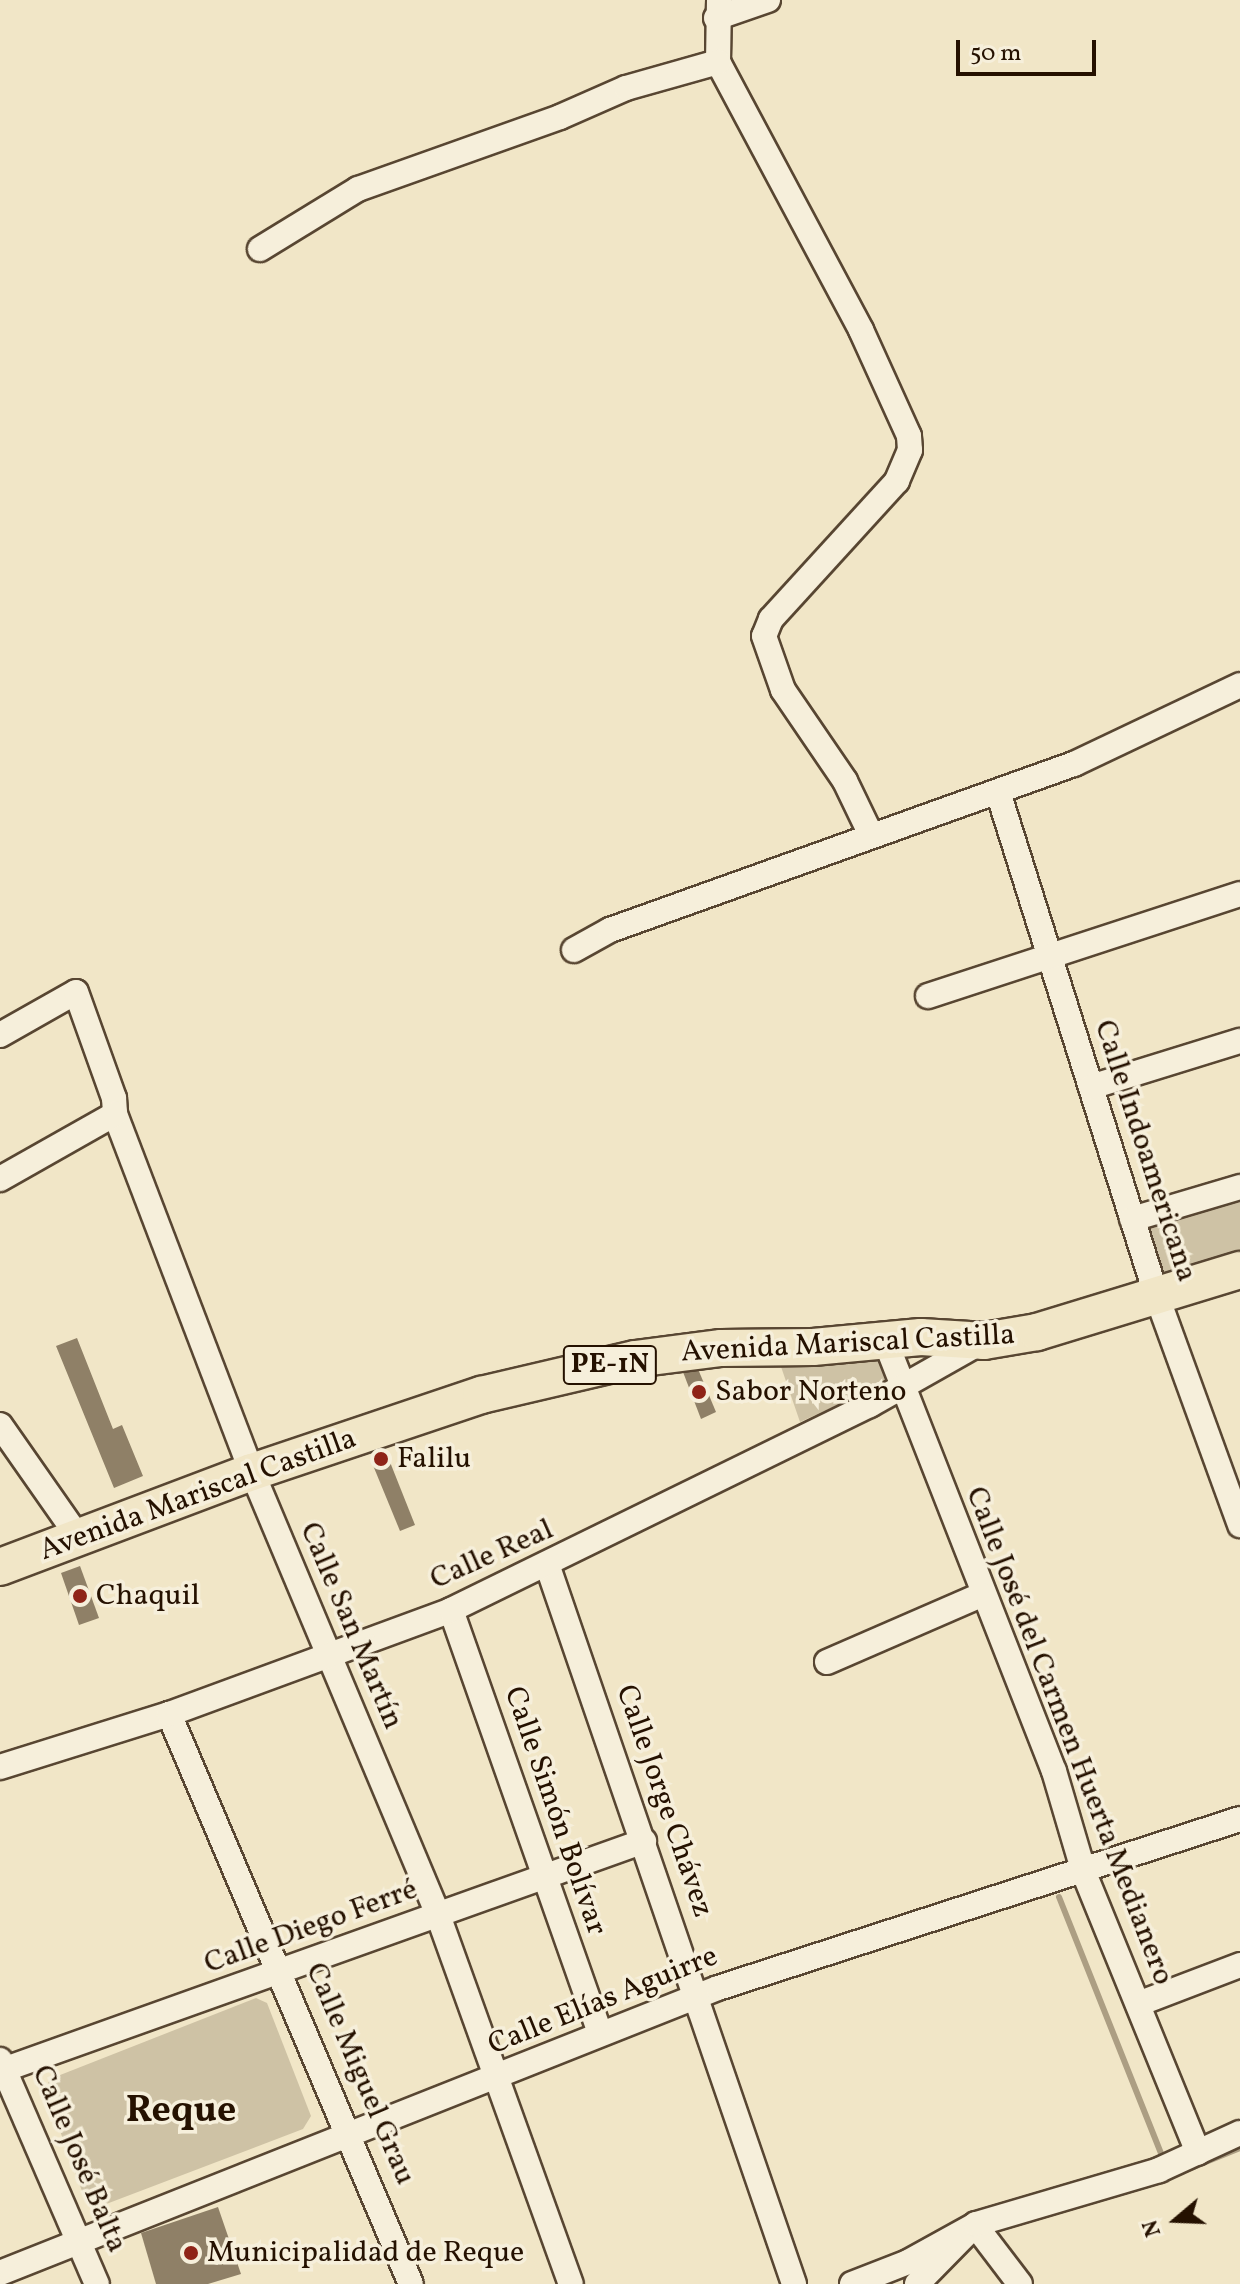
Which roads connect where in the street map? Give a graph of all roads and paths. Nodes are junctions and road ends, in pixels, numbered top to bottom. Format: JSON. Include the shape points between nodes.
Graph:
{"nodes":[{"id":1,"x":768,"y":0,"type":"edge"},
{"id":2,"x":718,"y":9,"type":"edge"},
{"id":3,"x":718,"y":62,"type":"junction"},
{"id":4,"x":260,"y":249,"type":"dead end"},
{"id":5,"x":1240,"y":685,"type":"edge"},
{"id":6,"x":998,"y":792,"type":"junction"},
{"id":7,"x":871,"y":835,"type":"junction"},
{"id":8,"x":1240,"y":894,"type":"edge"},
{"id":9,"x":574,"y":950,"type":"dead end"},
{"id":10,"x":1049,"y":955,"type":"junction"},
{"id":11,"x":928,"y":996,"type":"dead end"},
{"id":12,"x":0,"y":1035,"type":"edge"},
{"id":13,"x":1240,"y":1041,"type":"edge"},
{"id":14,"x":1091,"y":1087,"type":"junction"},
{"id":15,"x":115,"y":1114,"type":"junction"},
{"id":16,"x":0,"y":1179,"type":"edge"},
{"id":17,"x":1240,"y":1187,"type":"edge"},
{"id":18,"x":1132,"y":1219,"type":"junction"},
{"id":19,"x":1240,"y":1270,"type":"edge"},
{"id":20,"x":1156,"y":1294,"type":"junction"},
{"id":21,"x":885,"y":1340,"type":"junction"},
{"id":22,"x":984,"y":1341,"type":"junction"},
{"id":23,"x":900,"y":1388,"type":"junction"},
{"id":24,"x":0,"y":1425,"type":"edge"},
{"id":25,"x":252,"y":1472,"type":"junction"},
{"id":26,"x":1240,"y":1525,"type":"edge"},
{"id":27,"x":79,"y":1538,"type":"junction"},
{"id":28,"x":0,"y":1567,"type":"edge"},
{"id":29,"x":548,"y":1567,"type":"junction"},
{"id":30,"x":981,"y":1595,"type":"junction"},
{"id":31,"x":451,"y":1610,"type":"junction"},
{"id":32,"x":328,"y":1657,"type":"junction"},
{"id":33,"x":827,"y":1662,"type":"dead end"},
{"id":34,"x":169,"y":1714,"type":"junction"},
{"id":35,"x":0,"y":1767,"type":"edge"},
{"id":36,"x":1240,"y":1819,"type":"edge"},
{"id":37,"x":644,"y":1841,"type":"junction"},
{"id":38,"x":1084,"y":1873,"type":"junction"},
{"id":39,"x":544,"y":1877,"type":"junction"},
{"id":40,"x":438,"y":1915,"type":"junction"},
{"id":41,"x":1240,"y":1965,"type":"edge"},
{"id":42,"x":282,"y":1971,"type":"junction"},
{"id":43,"x":699,"y":1995,"type":"junction"},
{"id":44,"x":1138,"y":2004,"type":"junction"},
{"id":45,"x":600,"y":2033,"type":"junction"},
{"id":46,"x":2,"y":2067,"type":"edge"},
{"id":47,"x":499,"y":2078,"type":"junction"},
{"id":48,"x":351,"y":2132,"type":"junction"},
{"id":49,"x":1240,"y":2133,"type":"edge"},
{"id":50,"x":1198,"y":2153,"type":"junction"},
{"id":51,"x":983,"y":2222,"type":"junction"},
{"id":52,"x":78,"y":2240,"type":"junction"},
{"id":53,"x":0,"y":2273,"type":"edge"},
{"id":54,"x":97,"y":2284,"type":"edge"},
{"id":55,"x":411,"y":2284,"type":"edge"},
{"id":56,"x":571,"y":2284,"type":"edge"},
{"id":57,"x":794,"y":2284,"type":"edge"},
{"id":58,"x":852,"y":2284,"type":"edge"},
{"id":59,"x":917,"y":2284,"type":"edge"},
{"id":60,"x":1020,"y":2284,"type":"edge"}],
"edges":[{"from":1,"to":2,"type":"street"},
{"from":2,"to":3,"type":"street"},
{"from":3,"to":4,"type":"street","via":[[626,88],[358,189]]},
{"from":3,"to":7,"type":"street","via":[[861,330],[909,436],[910,450],[897,481],[771,619],[764,636],[783,690],[845,781]]},
{"from":5,"to":6,"type":"street","via":[[1122,742]]},
{"from":6,"to":7,"type":"street"},
{"from":6,"to":10,"type":"street","name":"Calle Indoamericana"},
{"from":7,"to":9,"type":"street","via":[[610,930]]},
{"from":8,"to":10,"type":"street"},
{"from":10,"to":11,"type":"street"},
{"from":10,"to":14,"type":"street","name":"Calle Indoamericana"},
{"from":12,"to":15,"type":"street","name":"Calle San Martín","via":[[76,992]]},
{"from":13,"to":14,"type":"street"},
{"from":14,"to":18,"type":"street","name":"Calle Indoamericana"},
{"from":15,"to":16,"type":"street"},
{"from":15,"to":25,"type":"street","name":"Calle San Martín"},
{"from":17,"to":18,"type":"street"},
{"from":18,"to":20,"type":"street","name":"Calle Indoamericana"},
{"from":19,"to":20,"type":"highway","name":"Avenida Mariscal Castilla","number":"PE-1N"},
{"from":20,"to":22,"type":"highway","name":"Avenida Mariscal Castilla","number":"PE-1N","via":[[1037,1332]]},
{"from":20,"to":26,"type":"street","name":"Calle Indoamericana"},
{"from":21,"to":22,"type":"highway","name":"Avenida Mariscal Castilla","number":"PE-1N"},
{"from":21,"to":23,"type":"street","name":"Calle José del Carmen Huerta Medianero"},
{"from":21,"to":25,"type":"highway","name":"Avenida Mariscal Castilla","number":"PE-1N","via":[[721,1348],[635,1359],[481,1395]]},
{"from":22,"to":23,"type":"street","name":"Calle Real"},
{"from":23,"to":29,"type":"street","name":"Calle Real"},
{"from":23,"to":30,"type":"street","name":"Calle José del Carmen Huerta Medianero"},
{"from":24,"to":27,"type":"street"},
{"from":25,"to":27,"type":"highway","name":"Avenida Mariscal Castilla","number":"PE-1N"},
{"from":25,"to":32,"type":"street","name":"Calle San Martín"},
{"from":27,"to":28,"type":"highway","name":"Avenida Mariscal Castilla","number":"PE-1N"},
{"from":29,"to":31,"type":"street","name":"Calle Real"},
{"from":29,"to":37,"type":"street","name":"Calle Jorge Chávez"},
{"from":30,"to":33,"type":"street"},
{"from":30,"to":38,"type":"street","name":"Calle José del Carmen Huerta Medianero","via":[[1054,1771]]},
{"from":31,"to":32,"type":"street","name":"Calle Real"},
{"from":31,"to":39,"type":"street","name":"Calle Simón Bolívar"},
{"from":32,"to":34,"type":"street","name":"Calle Real"},
{"from":32,"to":40,"type":"street","name":"Calle San Martín"},
{"from":34,"to":35,"type":"street","name":"Calle Real"},
{"from":34,"to":42,"type":"street","name":"Calle Miguel Grau"},
{"from":36,"to":38,"type":"street","name":"Calle Elías Aguirre"},
{"from":37,"to":39,"type":"street","name":"Calle Diego Ferré"},
{"from":37,"to":43,"type":"street","name":"Calle Jorge Chávez"},
{"from":38,"to":43,"type":"street","name":"Calle Elías Aguirre"},
{"from":38,"to":44,"type":"street","name":"Calle José del Carmen Huerta Medianero"},
{"from":39,"to":40,"type":"street","name":"Calle Diego Ferré"},
{"from":39,"to":45,"type":"street","name":"Calle Simón Bolívar"},
{"from":40,"to":42,"type":"street","name":"Calle Diego Ferré"},
{"from":40,"to":47,"type":"street","name":"Calle San Martín"},
{"from":41,"to":44,"type":"street"},
{"from":42,"to":46,"type":"street","name":"Calle Diego Ferré"},
{"from":42,"to":48,"type":"street","name":"Calle Miguel Grau","via":[[339,2121]]},
{"from":43,"to":45,"type":"street","name":"Calle Elías Aguirre"},
{"from":43,"to":57,"type":"street","name":"Calle Jorge Chávez"},
{"from":44,"to":50,"type":"street","name":"Calle José del Carmen Huerta Medianero"},
{"from":45,"to":47,"type":"street","name":"Calle Elías Aguirre"},
{"from":46,"to":52,"type":"street","name":"Calle José Balta"},
{"from":47,"to":48,"type":"street","name":"Calle Elías Aguirre"},
{"from":47,"to":56,"type":"street","name":"Calle San Martín"},
{"from":48,"to":52,"type":"street","name":"Calle Elías Aguirre"},
{"from":48,"to":55,"type":"street","name":"Calle Miguel Grau"},
{"from":49,"to":50,"type":"street"},
{"from":50,"to":51,"type":"street"},
{"from":51,"to":58,"type":"street","via":[[908,2262]]},
{"from":51,"to":59,"type":"street"},
{"from":51,"to":60,"type":"street"},
{"from":52,"to":53,"type":"street","name":"Calle Elías Aguirre"},
{"from":52,"to":54,"type":"street","name":"Calle José Balta"}]}
